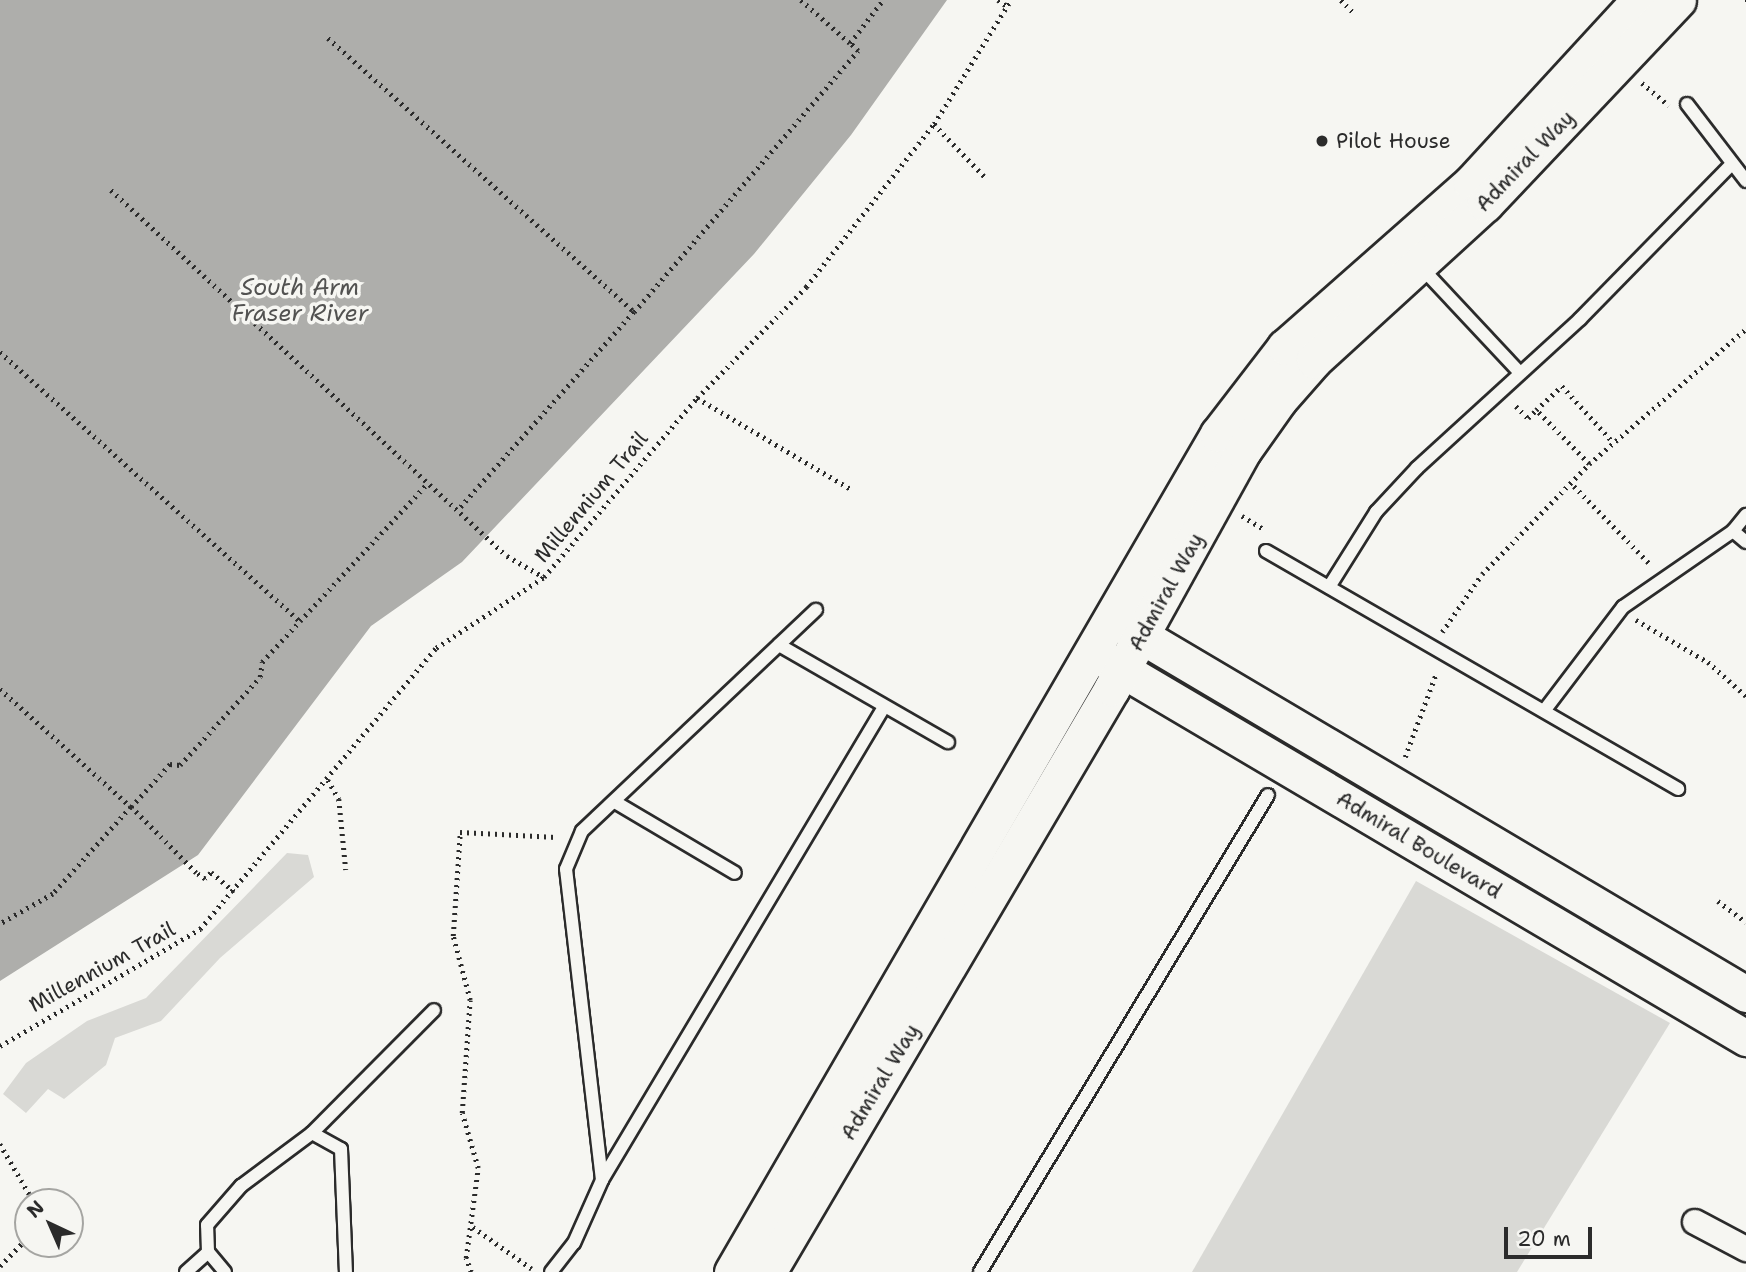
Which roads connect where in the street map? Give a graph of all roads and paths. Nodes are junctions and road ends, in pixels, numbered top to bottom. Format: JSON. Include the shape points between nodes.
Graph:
{"nodes":[{"id":1,"x":801,"y":0,"type":"edge"},
{"id":2,"x":883,"y":0,"type":"edge"},
{"id":3,"x":998,"y":0,"type":"edge"},
{"id":4,"x":1011,"y":0,"type":"edge"},
{"id":5,"x":1341,"y":0,"type":"edge"},
{"id":6,"x":1639,"y":0,"type":"edge"},
{"id":7,"x":1678,"y":0,"type":"edge"},
{"id":8,"x":1007,"y":6,"type":"junction"},
{"id":9,"x":1354,"y":13,"type":"dead end"},
{"id":10,"x":328,"y":38,"type":"dead end"},
{"id":11,"x":850,"y":43,"type":"junction"},
{"id":12,"x":1639,"y":81,"type":"dead end"},
{"id":13,"x":1687,"y":104,"type":"joint"},
{"id":14,"x":934,"y":124,"type":"junction"},
{"id":15,"x":1731,"y":165,"type":"junction"},
{"id":16,"x":986,"y":178,"type":"dead end"},
{"id":17,"x":1746,"y":181,"type":"edge"},
{"id":18,"x":111,"y":190,"type":"dead end"},
{"id":19,"x":1410,"y":254,"type":"junction"},
{"id":20,"x":634,"y":313,"type":"junction"},
{"id":21,"x":1746,"y":329,"type":"edge"},
{"id":22,"x":0,"y":352,"type":"edge"},
{"id":23,"x":1520,"y":373,"type":"junction"},
{"id":24,"x":1267,"y":391,"type":"junction"},
{"id":25,"x":697,"y":397,"type":"junction"},
{"id":26,"x":1614,"y":442,"type":"junction"},
{"id":27,"x":1589,"y":464,"type":"junction"},
{"id":28,"x":428,"y":483,"type":"junction"},
{"id":29,"x":1574,"y":486,"type":"junction"},
{"id":30,"x":851,"y":489,"type":"dead end"},
{"id":31,"x":459,"y":509,"type":"junction"},
{"id":32,"x":1746,"y":515,"type":"edge"},
{"id":33,"x":1733,"y":531,"type":"junction"},
{"id":34,"x":1746,"y":542,"type":"edge"},
{"id":35,"x":1266,"y":551,"type":"dead end"},
{"id":36,"x":1662,"y":576,"type":"junction"},
{"id":37,"x":544,"y":577,"type":"junction"},
{"id":38,"x":1329,"y":587,"type":"junction"},
{"id":39,"x":1623,"y":607,"type":"junction"},
{"id":40,"x":816,"y":610,"type":"dead end"},
{"id":41,"x":1112,"y":618,"type":"junction"},
{"id":42,"x":300,"y":621,"type":"junction"},
{"id":43,"x":1142,"y":635,"type":"junction"},
{"id":44,"x":779,"y":646,"type":"junction"},
{"id":45,"x":1432,"y":647,"type":"junction"},
{"id":46,"x":1092,"y":652,"type":"junction"},
{"id":47,"x":1445,"y":654,"type":"junction"},
{"id":48,"x":1123,"y":670,"type":"junction"},
{"id":49,"x":0,"y":689,"type":"edge"},
{"id":50,"x":1746,"y":696,"type":"edge"},
{"id":51,"x":884,"y":707,"type":"junction"},
{"id":52,"x":1544,"y":711,"type":"junction"},
{"id":53,"x":948,"y":742,"type":"dead end"},
{"id":54,"x":1400,"y":767,"type":"dead end"},
{"id":55,"x":328,"y":780,"type":"junction"},
{"id":56,"x":1678,"y":789,"type":"dead end"},
{"id":57,"x":1268,"y":795,"type":"dead end"},
{"id":58,"x":615,"y":802,"type":"junction"},
{"id":59,"x":131,"y":807,"type":"junction"},
{"id":60,"x":575,"y":848,"type":"junction"},
{"id":61,"x":346,"y":870,"type":"dead end"},
{"id":62,"x":734,"y":873,"type":"dead end"},
{"id":63,"x":234,"y":892,"type":"junction"},
{"id":64,"x":1718,"y":901,"type":"dead end"},
{"id":65,"x":1746,"y":922,"type":"edge"},
{"id":66,"x":0,"y":924,"type":"edge"},
{"id":67,"x":1746,"y":994,"type":"edge"},
{"id":68,"x":434,"y":1010,"type":"dead end"},
{"id":69,"x":1746,"y":1038,"type":"edge"},
{"id":70,"x":0,"y":1046,"type":"edge"},
{"id":71,"x":312,"y":1133,"type":"junction"},
{"id":72,"x":0,"y":1144,"type":"edge"},
{"id":73,"x":602,"y":1180,"type":"junction"},
{"id":74,"x":26,"y":1188,"type":"edge"},
{"id":75,"x":1695,"y":1222,"type":"dead end"},
{"id":76,"x":473,"y":1227,"type":"junction"},
{"id":77,"x":1746,"y":1249,"type":"edge"},
{"id":78,"x":14,"y":1252,"type":"edge"},
{"id":79,"x":208,"y":1252,"type":"junction"},
{"id":80,"x":0,"y":1266,"type":"edge"},
{"id":81,"x":186,"y":1272,"type":"edge"},
{"id":82,"x":225,"y":1272,"type":"edge"},
{"id":83,"x":346,"y":1272,"type":"edge"},
{"id":84,"x":471,"y":1272,"type":"edge"},
{"id":85,"x":536,"y":1272,"type":"edge"},
{"id":86,"x":551,"y":1272,"type":"edge"},
{"id":87,"x":732,"y":1272,"type":"edge"},
{"id":88,"x":768,"y":1272,"type":"edge"},
{"id":89,"x":980,"y":1272,"type":"edge"}],
"edges":[{"from":1,"to":11,"type":"path"},
{"from":2,"to":11,"type":"path"},
{"from":3,"to":8,"type":"path"},
{"from":4,"to":8,"type":"path","name":"Millennium Trail"},
{"from":5,"to":9,"type":"path"},
{"from":6,"to":19,"type":"street","name":"Admiral Way"},
{"from":7,"to":19,"type":"street","name":"Admiral Way","via":[[1485,204]]},
{"from":8,"to":14,"type":"path","name":"Millennium Trail"},
{"from":10,"to":20,"type":"path"},
{"from":11,"to":20,"type":"path","via":[[858,51]]},
{"from":12,"to":13,"type":"path","via":[[1669,106]]},
{"from":13,"to":15,"type":"lane"},
{"from":14,"to":16,"type":"path"},
{"from":14,"to":25,"type":"path","name":"Millennium Trail","via":[[806,287]]},
{"from":15,"to":17,"type":"lane"},
{"from":15,"to":23,"type":"lane"},
{"from":18,"to":28,"type":"path"},
{"from":19,"to":23,"type":"lane"},
{"from":19,"to":24,"type":"street","name":"Admiral Way","via":[[1334,299]]},
{"from":20,"to":31,"type":"path"},
{"from":21,"to":26,"type":"path","via":[[1643,424]]},
{"from":22,"to":42,"type":"path"},
{"from":23,"to":38,"type":"lane","via":[[1376,512]]},
{"from":24,"to":41,"type":"street","name":"Admiral Way","via":[[1218,434]]},
{"from":24,"to":43,"type":"street","name":"Admiral Way","via":[[1243,451]]},
{"from":25,"to":30,"type":"path"},
{"from":25,"to":37,"type":"path","name":"Millennium Trail"},
{"from":26,"to":27,"type":"path"},
{"from":26,"to":27,"type":"path","via":[[1562,386],[1536,411]]},
{"from":27,"to":29,"type":"path"},
{"from":28,"to":31,"type":"path"},
{"from":28,"to":42,"type":"path"},
{"from":29,"to":36,"type":"path"},
{"from":29,"to":45,"type":"path","via":[[1482,574]]},
{"from":31,"to":37,"type":"path","via":[[507,556]]},
{"from":32,"to":33,"type":"lane"},
{"from":33,"to":34,"type":"lane"},
{"from":33,"to":36,"type":"lane"},
{"from":35,"to":38,"type":"lane"},
{"from":36,"to":39,"type":"lane"},
{"from":37,"to":55,"type":"path","name":"Millennium Trail","via":[[436,648]]},
{"from":38,"to":45,"type":"lane"},
{"from":39,"to":50,"type":"path","via":[[1678,649],[1708,662]]},
{"from":39,"to":52,"type":"lane"},
{"from":40,"to":44,"type":"lane"},
{"from":41,"to":43,"type":"street","name":"Admiral Boulevard"},
{"from":41,"to":46,"type":"street","name":"Admiral Way"},
{"from":42,"to":59,"type":"path","via":[[224,716]]},
{"from":43,"to":48,"type":"street","name":"Admiral Way"},
{"from":43,"to":67,"type":"street","name":"Admiral Boulevard"},
{"from":44,"to":51,"type":"lane"},
{"from":44,"to":58,"type":"lane"},
{"from":45,"to":47,"type":"lane"},
{"from":46,"to":48,"type":"street","name":"Admiral Boulevard"},
{"from":46,"to":87,"type":"street","name":"Admiral Way"},
{"from":47,"to":52,"type":"lane"},
{"from":47,"to":54,"type":"path"},
{"from":48,"to":69,"type":"street","name":"Admiral Boulevard"},
{"from":48,"to":88,"type":"street","name":"Admiral Way"},
{"from":49,"to":59,"type":"path"},
{"from":51,"to":53,"type":"lane"},
{"from":51,"to":73,"type":"lane"},
{"from":52,"to":56,"type":"lane"},
{"from":55,"to":61,"type":"path","via":[[339,799]]},
{"from":55,"to":63,"type":"path","name":"Millennium Trail"},
{"from":57,"to":89,"type":"lane"},
{"from":58,"to":60,"type":"lane","via":[[583,831]]},
{"from":58,"to":62,"type":"lane"},
{"from":59,"to":63,"type":"path","via":[[195,873],[205,879],[211,873]]},
{"from":59,"to":66,"type":"path","via":[[53,894]]},
{"from":60,"to":73,"type":"lane","via":[[566,869]]},
{"from":60,"to":76,"type":"path","via":[[550,834],[460,832],[453,936],[470,1000],[462,1113],[478,1168]]},
{"from":63,"to":70,"type":"path","name":"Millennium Trail","via":[[200,929],[162,957],[74,998]]},
{"from":64,"to":65,"type":"path"},
{"from":68,"to":71,"type":"lane"},
{"from":71,"to":79,"type":"lane","via":[[241,1186],[207,1225]]},
{"from":71,"to":83,"type":"lane","via":[[341,1149]]},
{"from":72,"to":74,"type":"path"},
{"from":73,"to":86,"type":"lane","via":[[574,1243]]},
{"from":75,"to":77,"type":"street"},
{"from":76,"to":84,"type":"path","via":[[466,1258]]},
{"from":76,"to":85,"type":"path"},
{"from":78,"to":80,"type":"path"},
{"from":79,"to":81,"type":"lane"},
{"from":79,"to":82,"type":"lane"}]}
